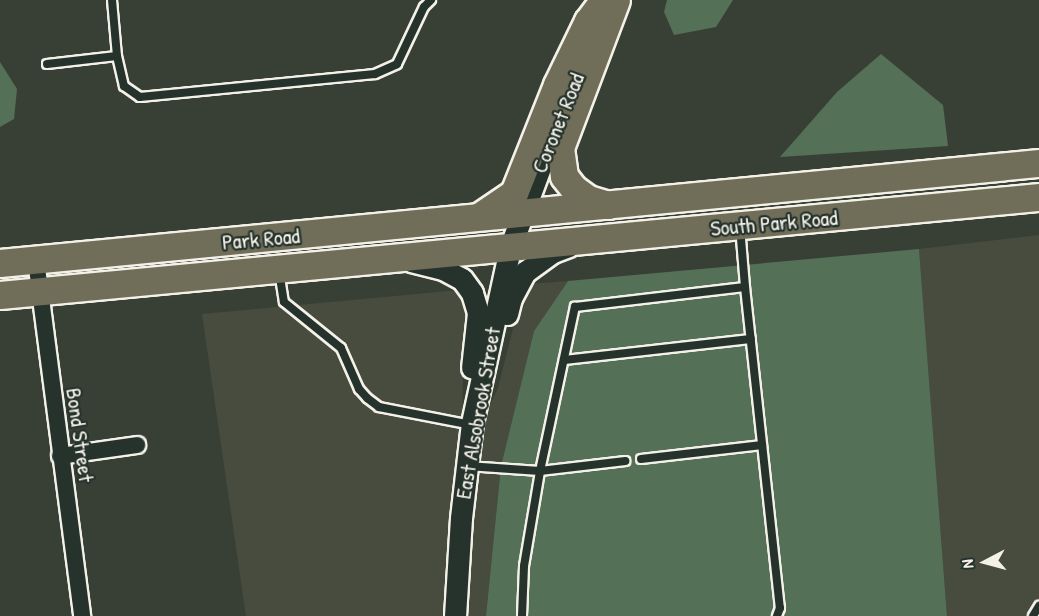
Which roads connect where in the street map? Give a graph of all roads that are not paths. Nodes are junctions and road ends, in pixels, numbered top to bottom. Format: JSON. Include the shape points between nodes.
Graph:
{"nodes":[{"id":1,"x":112,"y":0,"type":"edge"},
{"id":2,"x":431,"y":0,"type":"edge"},
{"id":3,"x":604,"y":0,"type":"edge"},
{"id":4,"x":610,"y":0,"type":"edge"},
{"id":5,"x":616,"y":0,"type":"edge"},
{"id":6,"x":117,"y":56,"type":"junction"},
{"id":7,"x":46,"y":64,"type":"dead end"},
{"id":8,"x":1039,"y":163,"type":"edge"},
{"id":9,"x":786,"y":188,"type":"junction"},
{"id":10,"x":1039,"y":197,"type":"edge"},
{"id":11,"x":609,"y":205,"type":"junction"},
{"id":12,"x":522,"y":214,"type":"junction"},
{"id":13,"x":477,"y":218,"type":"junction"},
{"id":14,"x":740,"y":226,"type":"junction"},
{"id":15,"x":259,"y":239,"type":"junction"},
{"id":16,"x":585,"y":241,"type":"junction"},
{"id":17,"x":510,"y":248,"type":"junction"},
{"id":18,"x":400,"y":258,"type":"junction"},
{"id":19,"x":36,"y":260,"type":"junction"},
{"id":20,"x":0,"y":263,"type":"edge"},
{"id":21,"x":279,"y":267,"type":"junction"},
{"id":22,"x":230,"y":272,"type":"junction"},
{"id":23,"x":746,"y":287,"type":"junction"},
{"id":24,"x":39,"y":291,"type":"junction"},
{"id":25,"x":0,"y":295,"type":"edge"},
{"id":26,"x":751,"y":339,"type":"junction"},
{"id":27,"x":564,"y":360,"type":"junction"},
{"id":28,"x":472,"y":424,"type":"junction"},
{"id":29,"x":137,"y":445,"type":"dead end"},
{"id":30,"x":762,"y":446,"type":"junction"},
{"id":31,"x":60,"y":456,"type":"junction"},
{"id":32,"x":641,"y":459,"type":"dead end"},
{"id":33,"x":625,"y":461,"type":"dead end"},
{"id":34,"x":467,"y":466,"type":"junction"},
{"id":35,"x":540,"y":471,"type":"junction"},
{"id":36,"x":1039,"y":606,"type":"edge"},
{"id":37,"x":82,"y":616,"type":"edge"},
{"id":38,"x":455,"y":616,"type":"edge"},
{"id":39,"x":522,"y":616,"type":"edge"},
{"id":40,"x":777,"y":616,"type":"edge"},
{"id":41,"x":1032,"y":616,"type":"edge"}],
"edges":[{"from":1,"to":6,"type":"lane"},
{"from":2,"to":6,"type":"lane","via":[[397,64],[375,74],[140,98],[124,86]]},
{"from":3,"to":13,"type":"main road","via":[[588,21],[557,85],[514,193]]},
{"from":4,"to":12,"type":"street","name":"Coronet Road","via":[[568,93]]},
{"from":5,"to":11,"type":"main road","via":[[560,148],[564,177],[574,189],[588,199]]},
{"from":6,"to":7,"type":"lane"},
{"from":8,"to":9,"type":"main road","name":"South Park Road"},
{"from":9,"to":11,"type":"main road","name":"South Park Road"},
{"from":9,"to":17,"type":"main road","via":[[746,201],[569,222]]},
{"from":10,"to":14,"type":"main road","name":"South Park Road"},
{"from":11,"to":12,"type":"main road","name":"South Park Road"},
{"from":12,"to":13,"type":"main road","name":"Park Road"},
{"from":12,"to":17,"type":"street","name":"Coronet Road"},
{"from":12,"to":22,"type":"main road","via":[[492,234],[460,242],[270,263]]},
{"from":13,"to":15,"type":"main road","name":"Park Road"},
{"from":14,"to":16,"type":"main road","name":"South Park Road"},
{"from":14,"to":23,"type":"lane"},
{"from":15,"to":19,"type":"main road","name":"Park Road"},
{"from":15,"to":24,"type":"main road","via":[[224,252],[54,273]]},
{"from":16,"to":17,"type":"main road","name":"South Park Road"},
{"from":16,"to":28,"type":"street","via":[[553,252],[525,272],[511,298],[488,386]]},
{"from":17,"to":18,"type":"main road","name":"Park Road"},
{"from":17,"to":28,"type":"street","name":"East Alsobrook Street"},
{"from":18,"to":21,"type":"main road","name":"Park Road"},
{"from":18,"to":28,"type":"street","via":[[443,269],[462,279],[472,293],[478,312],[472,363]]},
{"from":19,"to":20,"type":"main road","name":"Park Road"},
{"from":19,"to":24,"type":"street","name":"Bond Street"},
{"from":21,"to":22,"type":"main road","name":"Park Road"},
{"from":21,"to":28,"type":"lane","via":[[284,302],[342,348],[359,389],[367,398],[379,407]]},
{"from":22,"to":24,"type":"main road","name":"Park Road"},
{"from":23,"to":26,"type":"lane"},
{"from":23,"to":27,"type":"lane","via":[[575,307]]},
{"from":24,"to":25,"type":"main road","name":"Park Road"},
{"from":24,"to":31,"type":"street","name":"Bond Street"},
{"from":26,"to":27,"type":"lane"},
{"from":26,"to":30,"type":"lane"},
{"from":27,"to":35,"type":"lane"},
{"from":28,"to":34,"type":"street","name":"East Alsobrook Street"},
{"from":29,"to":31,"type":"street"},
{"from":30,"to":32,"type":"lane"},
{"from":30,"to":40,"type":"lane","via":[[780,608]]},
{"from":31,"to":37,"type":"street","name":"Bond Street"},
{"from":33,"to":35,"type":"lane"},
{"from":34,"to":35,"type":"lane"},
{"from":34,"to":38,"type":"street","name":"East Alsobrook Street"},
{"from":35,"to":39,"type":"lane","via":[[524,566]]},
{"from":36,"to":41,"type":"lane"}]}
